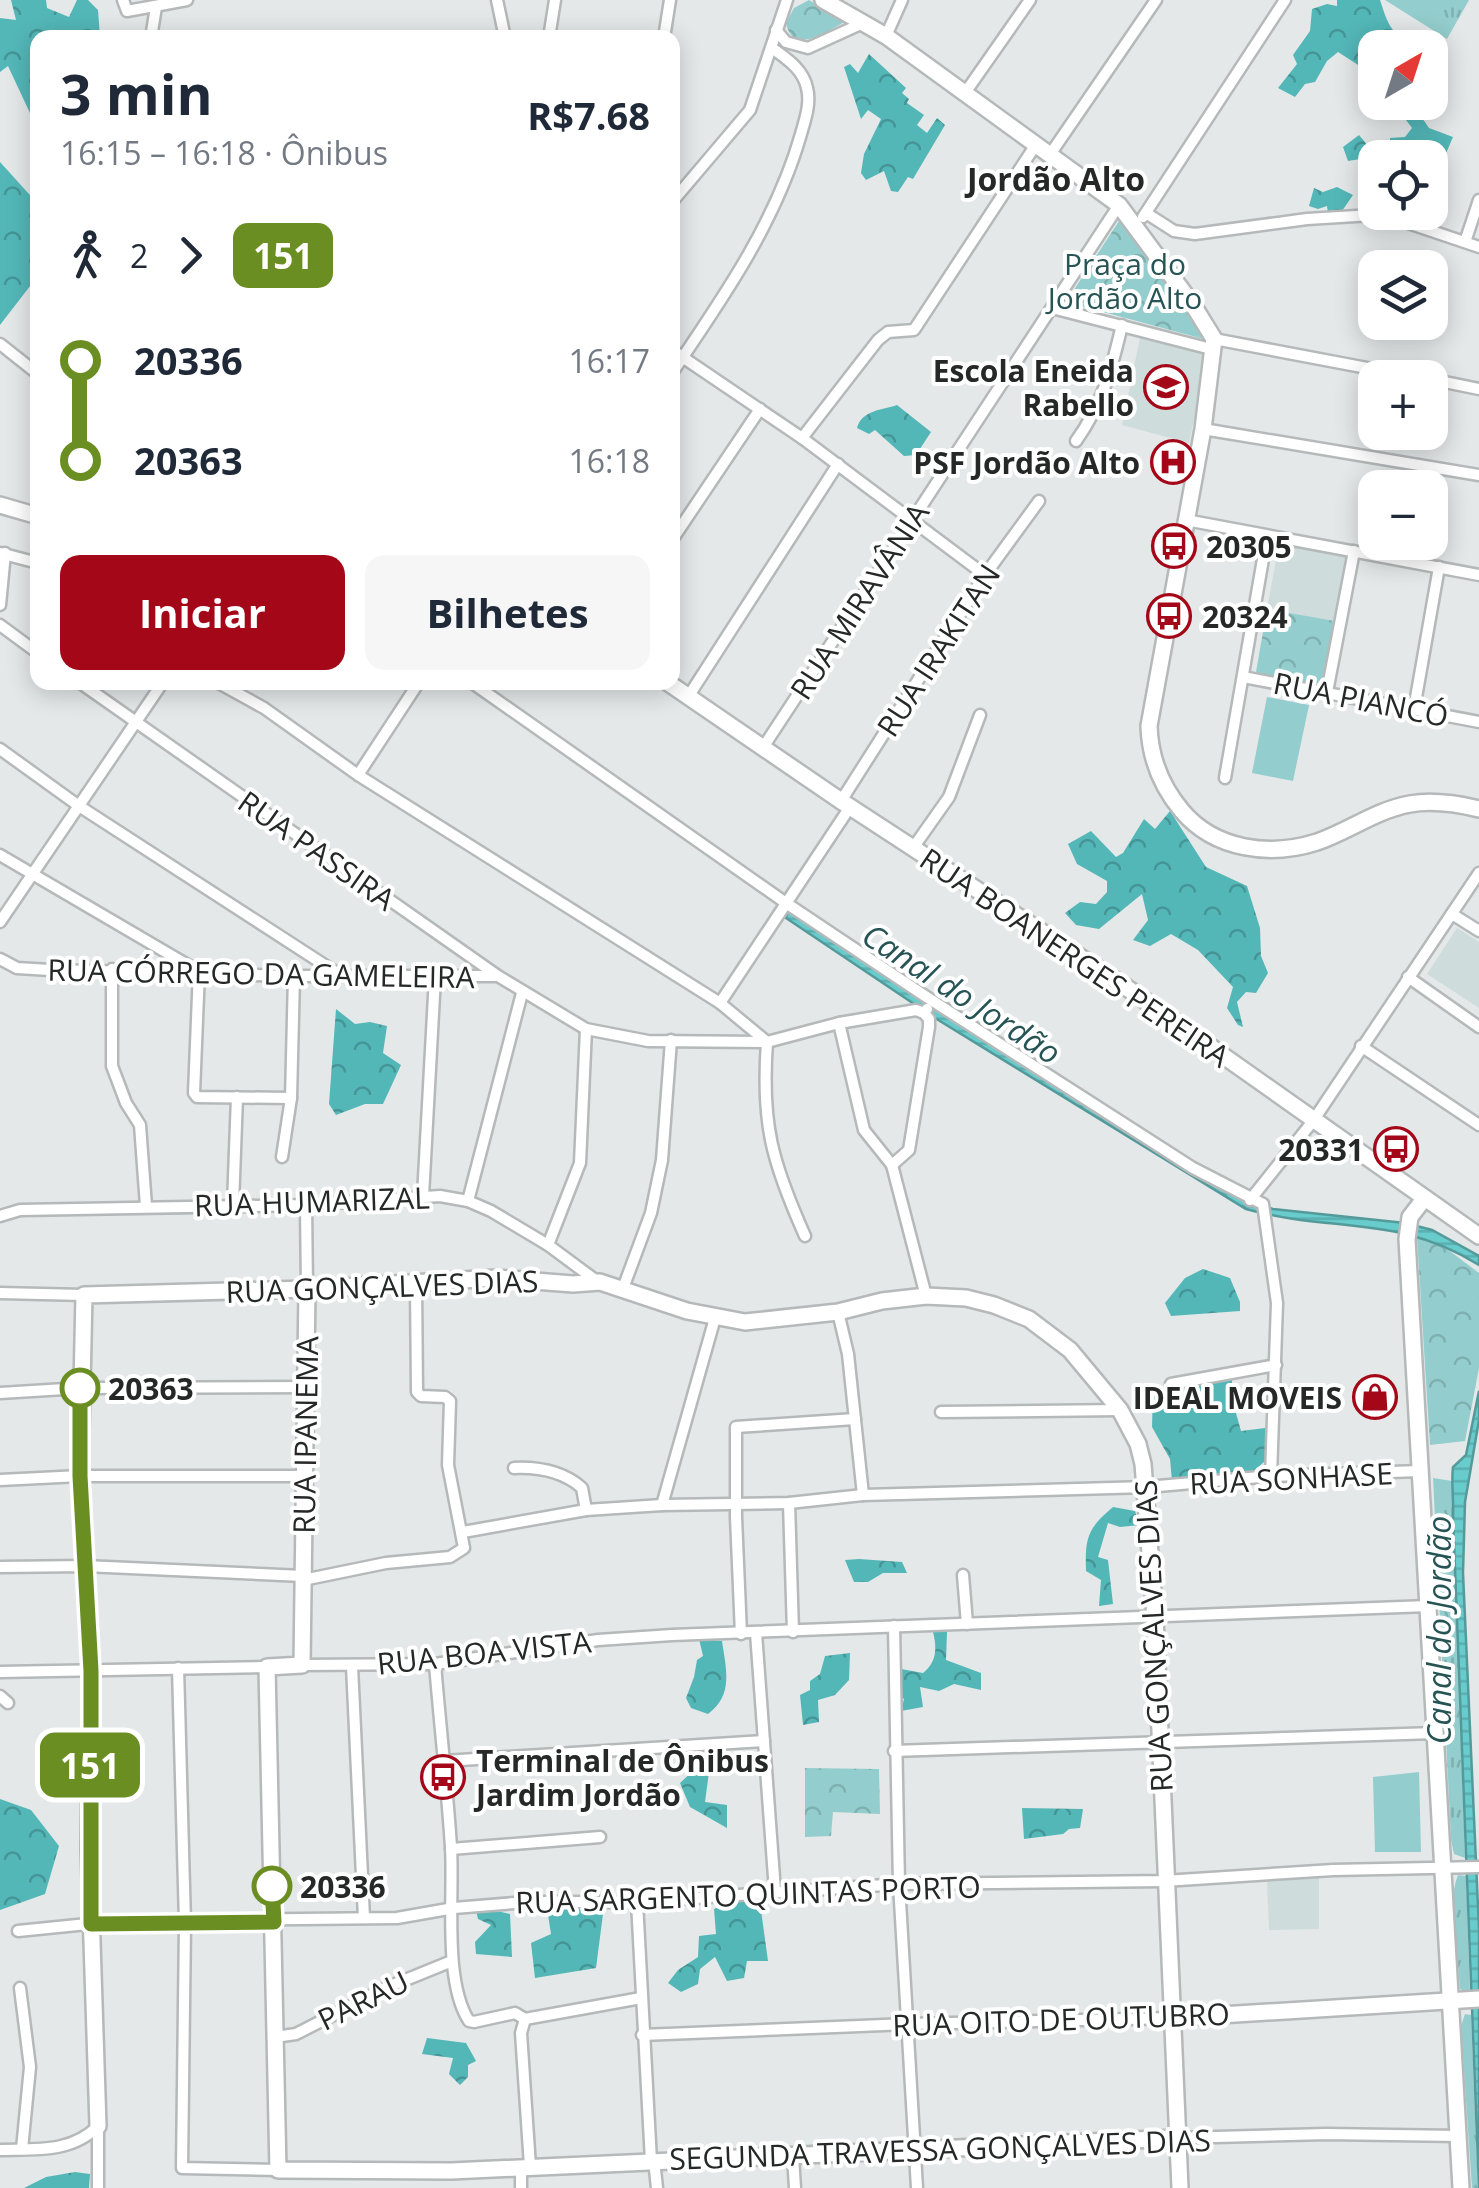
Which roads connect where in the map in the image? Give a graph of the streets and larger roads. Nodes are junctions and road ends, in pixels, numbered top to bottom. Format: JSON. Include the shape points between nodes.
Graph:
{"nodes":[{"id":1,"x":187,"y":0,"type":"edge"},
{"id":2,"x":497,"y":0,"type":"edge"},
{"id":3,"x":555,"y":0,"type":"edge"},
{"id":4,"x":670,"y":0,"type":"edge"},
{"id":5,"x":787,"y":0,"type":"edge"},
{"id":6,"x":823,"y":0,"type":"edge"},
{"id":7,"x":902,"y":0,"type":"edge"},
{"id":8,"x":1030,"y":0,"type":"edge"},
{"id":9,"x":1156,"y":0,"type":"edge"},
{"id":10,"x":1285,"y":0,"type":"edge"},
{"id":11,"x":125,"y":5,"type":"edge"},
{"id":12,"x":156,"y":7,"type":"junction"},
{"id":13,"x":863,"y":22,"type":"junction"},
{"id":14,"x":152,"y":30,"type":"edge"},
{"id":15,"x":503,"y":30,"type":"edge"},
{"id":16,"x":550,"y":30,"type":"edge"},
{"id":17,"x":665,"y":30,"type":"edge"},
{"id":18,"x":776,"y":30,"type":"junction"},
{"id":19,"x":886,"y":36,"type":"junction"},
{"id":20,"x":772,"y":48,"type":"junction"},
{"id":21,"x":964,"y":93,"type":"junction"},
{"id":22,"x":1035,"y":146,"type":"junction"},
{"id":23,"x":1049,"y":156,"type":"junction"},
{"id":24,"x":680,"y":193,"type":"edge"},
{"id":25,"x":1479,"y":200,"type":"edge"},
{"id":26,"x":1119,"y":205,"type":"junction"},
{"id":27,"x":1141,"y":219,"type":"junction"},
{"id":28,"x":1464,"y":242,"type":"junction"},
{"id":29,"x":1479,"y":247,"type":"edge"},
{"id":30,"x":1052,"y":308,"type":"junction"},
{"id":31,"x":1122,"y":325,"type":"junction"},
{"id":32,"x":0,"y":344,"type":"edge"},
{"id":33,"x":1214,"y":344,"type":"junction"},
{"id":34,"x":680,"y":356,"type":"edge"},
{"id":35,"x":683,"y":358,"type":"junction"},
{"id":36,"x":680,"y":362,"type":"edge"},
{"id":37,"x":30,"y":368,"type":"edge"},
{"id":38,"x":1358,"y":368,"type":"edge"},
{"id":39,"x":1448,"y":383,"type":"edge"},
{"id":40,"x":1479,"y":388,"type":"edge"},
{"id":41,"x":760,"y":409,"type":"junction"},
{"id":42,"x":1203,"y":429,"type":"junction"},
{"id":43,"x":802,"y":438,"type":"junction"},
{"id":44,"x":1076,"y":440,"type":"dead end"},
{"id":45,"x":838,"y":464,"type":"junction"},
{"id":46,"x":1479,"y":475,"type":"edge"},
{"id":47,"x":1038,"y":501,"type":"dead end"},
{"id":48,"x":0,"y":506,"type":"edge"},
{"id":49,"x":30,"y":514,"type":"edge"},
{"id":50,"x":912,"y":520,"type":"junction"},
{"id":51,"x":1186,"y":520,"type":"junction"},
{"id":52,"x":680,"y":528,"type":"edge"},
{"id":53,"x":1268,"y":536,"type":"junction"},
{"id":54,"x":1354,"y":551,"type":"junction"},
{"id":55,"x":3,"y":553,"type":"edge"},
{"id":56,"x":30,"y":561,"type":"edge"},
{"id":57,"x":1439,"y":567,"type":"junction"},
{"id":58,"x":985,"y":575,"type":"junction"},
{"id":59,"x":1479,"y":575,"type":"edge"},
{"id":60,"x":0,"y":605,"type":"edge"},
{"id":61,"x":0,"y":626,"type":"edge"},
{"id":62,"x":30,"y":647,"type":"edge"},
{"id":63,"x":1244,"y":677,"type":"junction"},
{"id":64,"x":89,"y":690,"type":"edge"},
{"id":65,"x":157,"y":690,"type":"edge"},
{"id":66,"x":232,"y":690,"type":"edge"},
{"id":67,"x":415,"y":690,"type":"edge"},
{"id":68,"x":482,"y":690,"type":"edge"},
{"id":69,"x":679,"y":690,"type":"edge"},
{"id":70,"x":1327,"y":692,"type":"junction"},
{"id":71,"x":688,"y":696,"type":"junction"},
{"id":72,"x":1414,"y":709,"type":"junction"},
{"id":73,"x":980,"y":715,"type":"dead end"},
{"id":74,"x":1479,"y":722,"type":"edge"},
{"id":75,"x":138,"y":724,"type":"junction"},
{"id":76,"x":764,"y":746,"type":"junction"},
{"id":77,"x":0,"y":749,"type":"edge"},
{"id":78,"x":358,"y":775,"type":"junction"},
{"id":79,"x":1225,"y":778,"type":"dead end"},
{"id":80,"x":846,"y":804,"type":"junction"},
{"id":81,"x":79,"y":806,"type":"junction"},
{"id":82,"x":1479,"y":810,"type":"edge"},
{"id":83,"x":913,"y":848,"type":"junction"},
{"id":84,"x":0,"y":854,"type":"edge"},
{"id":85,"x":1479,"y":873,"type":"edge"},
{"id":86,"x":29,"y":874,"type":"junction"},
{"id":87,"x":786,"y":904,"type":"junction"},
{"id":88,"x":1452,"y":914,"type":"junction"},
{"id":89,"x":0,"y":922,"type":"edge"},
{"id":90,"x":1479,"y":932,"type":"edge"},
{"id":91,"x":0,"y":959,"type":"edge"},
{"id":92,"x":112,"y":969,"type":"junction"},
{"id":93,"x":199,"y":972,"type":"junction"},
{"id":94,"x":341,"y":975,"type":"junction"},
{"id":95,"x":294,"y":976,"type":"junction"},
{"id":96,"x":498,"y":976,"type":"junction"},
{"id":97,"x":435,"y":977,"type":"junction"},
{"id":98,"x":1408,"y":977,"type":"junction"},
{"id":99,"x":522,"y":993,"type":"junction"},
{"id":100,"x":720,"y":1002,"type":"junction"},
{"id":101,"x":928,"y":1007,"type":"junction"},
{"id":102,"x":840,"y":1023,"type":"junction"},
{"id":103,"x":1479,"y":1028,"type":"edge"},
{"id":104,"x":586,"y":1030,"type":"junction"},
{"id":105,"x":672,"y":1040,"type":"junction"},
{"id":106,"x":767,"y":1042,"type":"junction"},
{"id":107,"x":1361,"y":1046,"type":"junction"},
{"id":108,"x":236,"y":1096,"type":"junction"},
{"id":109,"x":291,"y":1098,"type":"junction"},
{"id":110,"x":1313,"y":1121,"type":"junction"},
{"id":111,"x":1479,"y":1125,"type":"edge"},
{"id":112,"x":282,"y":1156,"type":"dead end"},
{"id":113,"x":892,"y":1166,"type":"junction"},
{"id":114,"x":423,"y":1196,"type":"junction"},
{"id":115,"x":1424,"y":1198,"type":"junction"},
{"id":116,"x":1250,"y":1200,"type":"junction"},
{"id":117,"x":468,"y":1201,"type":"junction"},
{"id":118,"x":233,"y":1204,"type":"junction"},
{"id":119,"x":306,"y":1204,"type":"junction"},
{"id":120,"x":146,"y":1206,"type":"junction"},
{"id":121,"x":0,"y":1216,"type":"edge"},
{"id":122,"x":805,"y":1236,"type":"dead end"},
{"id":123,"x":1479,"y":1236,"type":"edge"},
{"id":124,"x":548,"y":1245,"type":"junction"},
{"id":125,"x":600,"y":1282,"type":"junction"},
{"id":126,"x":416,"y":1283,"type":"junction"},
{"id":127,"x":307,"y":1289,"type":"junction"},
{"id":128,"x":622,"y":1292,"type":"junction"},
{"id":129,"x":0,"y":1293,"type":"edge"},
{"id":130,"x":84,"y":1295,"type":"junction"},
{"id":131,"x":926,"y":1296,"type":"junction"},
{"id":132,"x":838,"y":1312,"type":"junction"},
{"id":133,"x":715,"y":1318,"type":"junction"},
{"id":134,"x":1276,"y":1365,"type":"junction"},
{"id":135,"x":1170,"y":1384,"type":"dead end"},
{"id":136,"x":306,"y":1387,"type":"junction"},
{"id":137,"x":80,"y":1388,"type":"junction"},
{"id":138,"x":0,"y":1393,"type":"edge"},
{"id":139,"x":1120,"y":1410,"type":"junction"},
{"id":140,"x":941,"y":1412,"type":"dead end"},
{"id":141,"x":855,"y":1419,"type":"junction"},
{"id":142,"x":514,"y":1468,"type":"dead end"},
{"id":143,"x":1420,"y":1471,"type":"junction"},
{"id":144,"x":80,"y":1476,"type":"junction"},
{"id":145,"x":306,"y":1476,"type":"junction"},
{"id":146,"x":1271,"y":1476,"type":"junction"},
{"id":147,"x":0,"y":1480,"type":"edge"},
{"id":148,"x":1148,"y":1487,"type":"junction"},
{"id":149,"x":863,"y":1495,"type":"junction"},
{"id":150,"x":736,"y":1502,"type":"junction"},
{"id":151,"x":790,"y":1504,"type":"junction"},
{"id":152,"x":662,"y":1505,"type":"junction"},
{"id":153,"x":586,"y":1510,"type":"junction"},
{"id":154,"x":462,"y":1532,"type":"junction"},
{"id":155,"x":85,"y":1566,"type":"junction"},
{"id":156,"x":0,"y":1567,"type":"edge"},
{"id":157,"x":963,"y":1575,"type":"dead end"},
{"id":158,"x":303,"y":1578,"type":"junction"},
{"id":159,"x":1428,"y":1606,"type":"junction"},
{"id":160,"x":1154,"y":1617,"type":"junction"},
{"id":161,"x":967,"y":1624,"type":"junction"},
{"id":162,"x":894,"y":1626,"type":"junction"},
{"id":163,"x":793,"y":1632,"type":"junction"},
{"id":164,"x":742,"y":1634,"type":"junction"},
{"id":165,"x":756,"y":1634,"type":"junction"},
{"id":166,"x":434,"y":1664,"type":"junction"},
{"id":167,"x":302,"y":1665,"type":"junction"},
{"id":168,"x":352,"y":1666,"type":"junction"},
{"id":169,"x":267,"y":1667,"type":"junction"},
{"id":170,"x":178,"y":1668,"type":"junction"},
{"id":171,"x":91,"y":1671,"type":"junction"},
{"id":172,"x":0,"y":1672,"type":"edge"},
{"id":173,"x":1434,"y":1733,"type":"junction"},
{"id":174,"x":764,"y":1741,"type":"junction"},
{"id":175,"x":1159,"y":1743,"type":"junction"},
{"id":176,"x":894,"y":1751,"type":"junction"},
{"id":177,"x":444,"y":1761,"type":"junction"},
{"id":178,"x":600,"y":1837,"type":"dead end"},
{"id":179,"x":451,"y":1849,"type":"junction"},
{"id":180,"x":1479,"y":1867,"type":"edge"},
{"id":181,"x":1447,"y":1868,"type":"junction"},
{"id":182,"x":1164,"y":1881,"type":"junction"},
{"id":183,"x":899,"y":1884,"type":"junction"},
{"id":184,"x":776,"y":1890,"type":"junction"},
{"id":185,"x":637,"y":1902,"type":"junction"},
{"id":186,"x":454,"y":1908,"type":"junction"},
{"id":187,"x":364,"y":1918,"type":"junction"},
{"id":188,"x":274,"y":1922,"type":"junction"},
{"id":189,"x":186,"y":1923,"type":"junction"},
{"id":190,"x":91,"y":1924,"type":"junction"},
{"id":191,"x":18,"y":1932,"type":"dead end"},
{"id":192,"x":452,"y":1961,"type":"junction"},
{"id":193,"x":20,"y":1988,"type":"dead end"},
{"id":194,"x":641,"y":1998,"type":"junction"},
{"id":195,"x":1479,"y":1999,"type":"edge"},
{"id":196,"x":1454,"y":2000,"type":"junction"},
{"id":197,"x":1172,"y":2018,"type":"junction"},
{"id":198,"x":525,"y":2019,"type":"junction"},
{"id":199,"x":908,"y":2024,"type":"junction"},
{"id":200,"x":642,"y":2035,"type":"junction"},
{"id":201,"x":275,"y":2037,"type":"junction"},
{"id":202,"x":98,"y":2126,"type":"junction"},
{"id":203,"x":1459,"y":2136,"type":"junction"},
{"id":204,"x":1178,"y":2138,"type":"junction"},
{"id":205,"x":22,"y":2149,"type":"junction"},
{"id":206,"x":0,"y":2150,"type":"edge"},
{"id":207,"x":915,"y":2152,"type":"junction"},
{"id":208,"x":793,"y":2156,"type":"junction"},
{"id":209,"x":652,"y":2161,"type":"junction"},
{"id":210,"x":526,"y":2167,"type":"junction"},
{"id":211,"x":278,"y":2170,"type":"junction"},
{"id":212,"x":98,"y":2188,"type":"edge"},
{"id":213,"x":521,"y":2188,"type":"edge"},
{"id":214,"x":658,"y":2188,"type":"edge"},
{"id":215,"x":794,"y":2188,"type":"edge"},
{"id":216,"x":917,"y":2188,"type":"edge"},
{"id":217,"x":1180,"y":2188,"type":"edge"},
{"id":218,"x":1461,"y":2188,"type":"edge"}],
"edges":[{"from":1,"to":12,"type":"street"},
{"from":2,"to":15,"type":"street"},
{"from":3,"to":16,"type":"street"},
{"from":4,"to":17,"type":"street"},
{"from":5,"to":18,"type":"street"},
{"from":6,"to":13,"type":"street"},
{"from":7,"to":19,"type":"street"},
{"from":8,"to":21,"type":"street"},
{"from":9,"to":23,"type":"street"},
{"from":10,"to":27,"type":"street"},
{"from":11,"to":12,"type":"street"},
{"from":12,"to":14,"type":"street"},
{"from":13,"to":18,"type":"street","via":[[808,48],[786,42]]},
{"from":13,"to":19,"type":"street"},
{"from":18,"to":20,"type":"street"},
{"from":19,"to":21,"type":"street"},
{"from":20,"to":24,"type":"street","via":[[750,110]]},
{"from":20,"to":35,"type":"street","via":[[806,83],[805,121],[764,228]]},
{"from":21,"to":22,"type":"street"},
{"from":22,"to":23,"type":"street"},
{"from":22,"to":43,"type":"street","via":[[914,330],[888,332],[878,340]]},
{"from":23,"to":26,"type":"street"},
{"from":25,"to":28,"type":"street"},
{"from":26,"to":27,"type":"street"},
{"from":26,"to":30,"type":"street","name":"RUA MIRAVÂNIA"},
{"from":27,"to":28,"type":"street","via":[[1195,234],[1372,215]]},
{"from":27,"to":33,"type":"street"},
{"from":28,"to":29,"type":"street"},
{"from":30,"to":31,"type":"street"},
{"from":30,"to":50,"type":"street","name":"RUA MIRAVÂNIA"},
{"from":31,"to":33,"type":"street"},
{"from":31,"to":44,"type":"street","via":[[1098,409]]},
{"from":32,"to":37,"type":"street"},
{"from":33,"to":38,"type":"street"},
{"from":33,"to":42,"type":"street"},
{"from":34,"to":35,"type":"street"},
{"from":35,"to":36,"type":"street"},
{"from":35,"to":41,"type":"street"},
{"from":39,"to":40,"type":"street"},
{"from":41,"to":43,"type":"street"},
{"from":41,"to":52,"type":"street"},
{"from":42,"to":46,"type":"street"},
{"from":42,"to":51,"type":"street"},
{"from":43,"to":45,"type":"street"},
{"from":45,"to":50,"type":"street"},
{"from":45,"to":71,"type":"street"},
{"from":47,"to":58,"type":"street","name":"RUA IRAKITAN"},
{"from":48,"to":49,"type":"street"},
{"from":50,"to":58,"type":"street"},
{"from":50,"to":76,"type":"street","name":"RUA MIRAVÂNIA"},
{"from":51,"to":53,"type":"street"},
{"from":51,"to":82,"type":"street","via":[[1149,726],[1156,770],[1188,818],[1206,832],[1258,850],[1315,842],[1410,804]]},
{"from":53,"to":54,"type":"street"},
{"from":53,"to":63,"type":"street"},
{"from":54,"to":57,"type":"street"},
{"from":54,"to":70,"type":"street"},
{"from":55,"to":56,"type":"street"},
{"from":55,"to":60,"type":"street"},
{"from":57,"to":59,"type":"street"},
{"from":57,"to":72,"type":"street"},
{"from":58,"to":80,"type":"street","name":"RUA IRAKITAN"},
{"from":61,"to":62,"type":"street"},
{"from":63,"to":70,"type":"street","name":"RUA PIANCÓ"},
{"from":63,"to":79,"type":"street"},
{"from":64,"to":75,"type":"street","name":"RUA PASSIRA"},
{"from":65,"to":75,"type":"street"},
{"from":66,"to":78,"type":"street"},
{"from":67,"to":78,"type":"street"},
{"from":68,"to":87,"type":"street"},
{"from":69,"to":71,"type":"street","name":"RUA BOANERGES PEREIRA"},
{"from":70,"to":72,"type":"street","name":"RUA PIANCÓ"},
{"from":71,"to":76,"type":"street","name":"RUA BOANERGES PEREIRA"},
{"from":72,"to":74,"type":"street","name":"RUA PIANCÓ"},
{"from":73,"to":83,"type":"street","via":[[949,797]]},
{"from":75,"to":81,"type":"street"},
{"from":75,"to":96,"type":"street","name":"RUA PASSIRA"},
{"from":76,"to":80,"type":"street","name":"RUA BOANERGES PEREIRA"},
{"from":77,"to":81,"type":"street"},
{"from":78,"to":100,"type":"street"},
{"from":80,"to":83,"type":"street","name":"RUA BOANERGES PEREIRA"},
{"from":80,"to":87,"type":"street","name":"RUA IRAKITAN"},
{"from":81,"to":86,"type":"street"},
{"from":81,"to":94,"type":"street"},
{"from":83,"to":110,"type":"street","name":"RUA BOANERGES PEREIRA","via":[[1120,983]]},
{"from":84,"to":86,"type":"street"},
{"from":85,"to":88,"type":"street"},
{"from":86,"to":89,"type":"street"},
{"from":86,"to":93,"type":"street"},
{"from":87,"to":100,"type":"street","name":"RUA IRAKITAN"},
{"from":87,"to":101,"type":"street"},
{"from":88,"to":90,"type":"street"},
{"from":88,"to":98,"type":"street"},
{"from":91,"to":92,"type":"street","name":"RUA CÓRREGO DA GAMELEIRA","via":[[17,968]]},
{"from":92,"to":93,"type":"street","name":"RUA CÓRREGO DA GAMELEIRA"},
{"from":92,"to":120,"type":"street","via":[[112,1066],[140,1125]]},
{"from":93,"to":95,"type":"street","name":"RUA CÓRREGO DA GAMELEIRA"},
{"from":93,"to":108,"type":"street","via":[[192,1091],[197,1097]]},
{"from":94,"to":95,"type":"street","name":"RUA CÓRREGO DA GAMELEIRA"},
{"from":94,"to":97,"type":"street","name":"RUA CÓRREGO DA GAMELEIRA"},
{"from":95,"to":109,"type":"street"},
{"from":96,"to":97,"type":"street","name":"RUA CÓRREGO DA GAMELEIRA"},
{"from":96,"to":99,"type":"street","name":"RUA CÓRREGO DA GAMELEIRA"},
{"from":97,"to":114,"type":"street"},
{"from":98,"to":103,"type":"street"},
{"from":98,"to":107,"type":"street"},
{"from":99,"to":104,"type":"street","name":"RUA CÓRREGO DA GAMELEIRA"},
{"from":99,"to":117,"type":"street"},
{"from":100,"to":106,"type":"street"},
{"from":101,"to":102,"type":"street","name":"RUA CÓRREGO DA GAMELEIRA"},
{"from":101,"to":113,"type":"street","via":[[909,1150]]},
{"from":101,"to":116,"type":"street","via":[[1161,1155]]},
{"from":102,"to":106,"type":"street","name":"RUA CÓRREGO DA GAMELEIRA"},
{"from":102,"to":113,"type":"street","via":[[864,1130]]},
{"from":104,"to":105,"type":"street","name":"RUA CÓRREGO DA GAMELEIRA"},
{"from":104,"to":124,"type":"street","via":[[580,1162]]},
{"from":105,"to":106,"type":"street","name":"RUA CÓRREGO DA GAMELEIRA"},
{"from":105,"to":128,"type":"street","via":[[662,1160]]},
{"from":106,"to":122,"type":"street","via":[[767,1129],[780,1184]]},
{"from":107,"to":110,"type":"street"},
{"from":107,"to":111,"type":"street"},
{"from":108,"to":109,"type":"street"},
{"from":108,"to":118,"type":"street"},
{"from":109,"to":112,"type":"street"},
{"from":110,"to":115,"type":"street","name":"RUA BOANERGES PEREIRA"},
{"from":110,"to":116,"type":"street"},
{"from":113,"to":131,"type":"street"},
{"from":114,"to":117,"type":"street","name":"RUA HUMARIZAL"},
{"from":114,"to":119,"type":"street","name":"RUA HUMARIZAL"},
{"from":115,"to":123,"type":"street","name":"RUA BOANERGES PEREIRA"},
{"from":115,"to":143,"type":"street","via":[[1407,1239]]},
{"from":116,"to":134,"type":"street","via":[[1264,1210],[1278,1303]]},
{"from":117,"to":124,"type":"street","name":"RUA HUMARIZAL"},
{"from":118,"to":119,"type":"street","name":"RUA HUMARIZAL"},
{"from":118,"to":120,"type":"street","name":"RUA HUMARIZAL"},
{"from":119,"to":127,"type":"street","name":"RUA IPANEMA"},
{"from":120,"to":121,"type":"street","name":"RUA HUMARIZAL"},
{"from":124,"to":125,"type":"street","name":"RUA HUMARIZAL"},
{"from":125,"to":126,"type":"street","name":"RUA GONÇALVES DIAS"},
{"from":125,"to":128,"type":"street","name":"RUA GONÇALVES DIAS"},
{"from":126,"to":127,"type":"street","name":"RUA GONÇALVES DIAS"},
{"from":126,"to":154,"type":"street","via":[[416,1392],[450,1401],[448,1465]]},
{"from":127,"to":130,"type":"street","name":"RUA GONÇALVES DIAS"},
{"from":127,"to":136,"type":"street","name":"RUA IPANEMA"},
{"from":128,"to":133,"type":"street","name":"RUA GONÇALVES DIAS"},
{"from":129,"to":130,"type":"street","name":"RUA GONÇALVES DIAS"},
{"from":130,"to":137,"type":"street"},
{"from":131,"to":132,"type":"street","name":"RUA GONÇALVES DIAS"},
{"from":131,"to":139,"type":"street","name":"RUA GONÇALVES DIAS","via":[[980,1302],[1028,1319],[1070,1350]]},
{"from":132,"to":133,"type":"street","name":"RUA GONÇALVES DIAS","via":[[745,1322]]},
{"from":132,"to":141,"type":"street"},
{"from":133,"to":152,"type":"street"},
{"from":134,"to":135,"type":"street"},
{"from":134,"to":146,"type":"street"},
{"from":136,"to":137,"type":"street"},
{"from":136,"to":145,"type":"street","name":"RUA IPANEMA"},
{"from":137,"to":138,"type":"street"},
{"from":137,"to":144,"type":"street"},
{"from":139,"to":140,"type":"street"},
{"from":139,"to":148,"type":"street","name":"RUA GONÇALVES DIAS","via":[[1138,1444]]},
{"from":141,"to":149,"type":"street"},
{"from":141,"to":150,"type":"street","via":[[736,1426]]},
{"from":142,"to":153,"type":"street","via":[[574,1480]]},
{"from":143,"to":146,"type":"street","name":"RUA SONHASE"},
{"from":143,"to":159,"type":"street"},
{"from":144,"to":145,"type":"street"},
{"from":144,"to":147,"type":"street"},
{"from":144,"to":155,"type":"street"},
{"from":145,"to":158,"type":"street","name":"RUA IPANEMA"},
{"from":146,"to":148,"type":"street","name":"RUA SONHASE"},
{"from":148,"to":149,"type":"street","name":"RUA SONHASE"},
{"from":148,"to":160,"type":"street","name":"RUA GONÇALVES DIAS"},
{"from":149,"to":151,"type":"street","name":"RUA SONHASE"},
{"from":150,"to":151,"type":"street","name":"RUA SONHASE"},
{"from":150,"to":152,"type":"street","name":"RUA SONHASE"},
{"from":150,"to":164,"type":"street"},
{"from":151,"to":163,"type":"street"},
{"from":152,"to":153,"type":"street","name":"RUA SONHASE"},
{"from":153,"to":154,"type":"street","name":"RUA SONHASE"},
{"from":154,"to":158,"type":"street","via":[[464,1548],[450,1557]]},
{"from":155,"to":156,"type":"street"},
{"from":155,"to":158,"type":"street"},
{"from":155,"to":171,"type":"street"},
{"from":157,"to":161,"type":"street"},
{"from":158,"to":167,"type":"street","name":"RUA IPANEMA"},
{"from":159,"to":160,"type":"street","name":"RUA BOA VISTA"},
{"from":159,"to":173,"type":"street"},
{"from":160,"to":161,"type":"street","name":"RUA BOA VISTA"},
{"from":160,"to":175,"type":"street","name":"RUA GONÇALVES DIAS"},
{"from":161,"to":162,"type":"street","name":"RUA BOA VISTA"},
{"from":162,"to":163,"type":"street","name":"RUA BOA VISTA"},
{"from":162,"to":176,"type":"street"},
{"from":163,"to":165,"type":"street","name":"RUA BOA VISTA"},
{"from":164,"to":165,"type":"street","name":"RUA BOA VISTA"},
{"from":164,"to":166,"type":"street","name":"RUA BOA VISTA","via":[[598,1640]]},
{"from":165,"to":174,"type":"street"},
{"from":166,"to":168,"type":"street","name":"RUA BOA VISTA"},
{"from":166,"to":177,"type":"street"},
{"from":167,"to":168,"type":"street","name":"RUA BOA VISTA"},
{"from":167,"to":169,"type":"street","name":"RUA BOA VISTA"},
{"from":168,"to":187,"type":"street"},
{"from":169,"to":170,"type":"street","name":"RUA BOA VISTA"},
{"from":169,"to":188,"type":"street"},
{"from":170,"to":171,"type":"street","name":"RUA BOA VISTA"},
{"from":170,"to":189,"type":"street"},
{"from":171,"to":172,"type":"street","name":"RUA BOA VISTA"},
{"from":171,"to":190,"type":"street"},
{"from":173,"to":175,"type":"street"},
{"from":173,"to":181,"type":"street"},
{"from":174,"to":177,"type":"street"},
{"from":174,"to":184,"type":"street"},
{"from":175,"to":176,"type":"street"},
{"from":175,"to":182,"type":"street","name":"RUA GONÇALVES DIAS"},
{"from":176,"to":183,"type":"street"},
{"from":177,"to":179,"type":"street"},
{"from":178,"to":179,"type":"street"},
{"from":179,"to":186,"type":"street"},
{"from":180,"to":181,"type":"street","name":"RUA SARGENTO QUINTAS PORTO"},
{"from":181,"to":182,"type":"street","name":"RUA SARGENTO QUINTAS PORTO"},
{"from":181,"to":196,"type":"street"},
{"from":182,"to":183,"type":"street","name":"RUA SARGENTO QUINTAS PORTO"},
{"from":182,"to":197,"type":"street","name":"RUA GONÇALVES DIAS"},
{"from":183,"to":184,"type":"street","name":"RUA SARGENTO QUINTAS PORTO"},
{"from":183,"to":199,"type":"street"},
{"from":184,"to":185,"type":"street","name":"RUA SARGENTO QUINTAS PORTO"},
{"from":185,"to":186,"type":"street","name":"RUA SARGENTO QUINTAS PORTO"},
{"from":185,"to":194,"type":"street"},
{"from":186,"to":187,"type":"street","name":"RUA SARGENTO QUINTAS PORTO"},
{"from":186,"to":192,"type":"street"},
{"from":187,"to":188,"type":"street","name":"RUA SARGENTO QUINTAS PORTO"},
{"from":188,"to":189,"type":"street","name":"RUA SARGENTO QUINTAS PORTO"},
{"from":188,"to":201,"type":"street"},
{"from":189,"to":190,"type":"street","name":"RUA SARGENTO QUINTAS PORTO"},
{"from":189,"to":211,"type":"street","name":"SEGUNDA TRAVESSA GONÇALVES DIAS","via":[[182,2168]]},
{"from":190,"to":191,"type":"street","name":"RUA SARGENTO QUINTAS PORTO"},
{"from":190,"to":202,"type":"street"},
{"from":192,"to":198,"type":"street","via":[[469,2021],[515,2013]]},
{"from":192,"to":201,"type":"street","name":"PARAU","via":[[296,2034]]},
{"from":193,"to":205,"type":"street","via":[[30,2067]]},
{"from":194,"to":198,"type":"street"},
{"from":194,"to":200,"type":"street"},
{"from":195,"to":196,"type":"street","name":"RUA OITO DE OUTUBRO"},
{"from":196,"to":197,"type":"street","name":"RUA OITO DE OUTUBRO"},
{"from":196,"to":203,"type":"street"},
{"from":197,"to":199,"type":"street","name":"RUA OITO DE OUTUBRO"},
{"from":197,"to":204,"type":"street","name":"RUA GONÇALVES DIAS"},
{"from":198,"to":210,"type":"street","via":[[520,2033]]},
{"from":199,"to":200,"type":"street","name":"RUA OITO DE OUTUBRO"},
{"from":199,"to":207,"type":"street"},
{"from":200,"to":209,"type":"street"},
{"from":201,"to":211,"type":"street"},
{"from":202,"to":205,"type":"street","via":[[70,2145]]},
{"from":202,"to":212,"type":"street"},
{"from":203,"to":204,"type":"street","name":"SEGUNDA TRAVESSA GONÇALVES DIAS"},
{"from":203,"to":218,"type":"street"},
{"from":204,"to":207,"type":"street","name":"SEGUNDA TRAVESSA GONÇALVES DIAS"},
{"from":204,"to":217,"type":"street","name":"RUA GONÇALVES DIAS"},
{"from":205,"to":206,"type":"street"},
{"from":207,"to":208,"type":"street","name":"SEGUNDA TRAVESSA GONÇALVES DIAS"},
{"from":207,"to":216,"type":"street"},
{"from":208,"to":209,"type":"street","name":"SEGUNDA TRAVESSA GONÇALVES DIAS"},
{"from":208,"to":215,"type":"street"},
{"from":209,"to":210,"type":"street","name":"SEGUNDA TRAVESSA GONÇALVES DIAS"},
{"from":209,"to":214,"type":"street"},
{"from":210,"to":211,"type":"street","name":"SEGUNDA TRAVESSA GONÇALVES DIAS"},
{"from":210,"to":213,"type":"street"}]}
